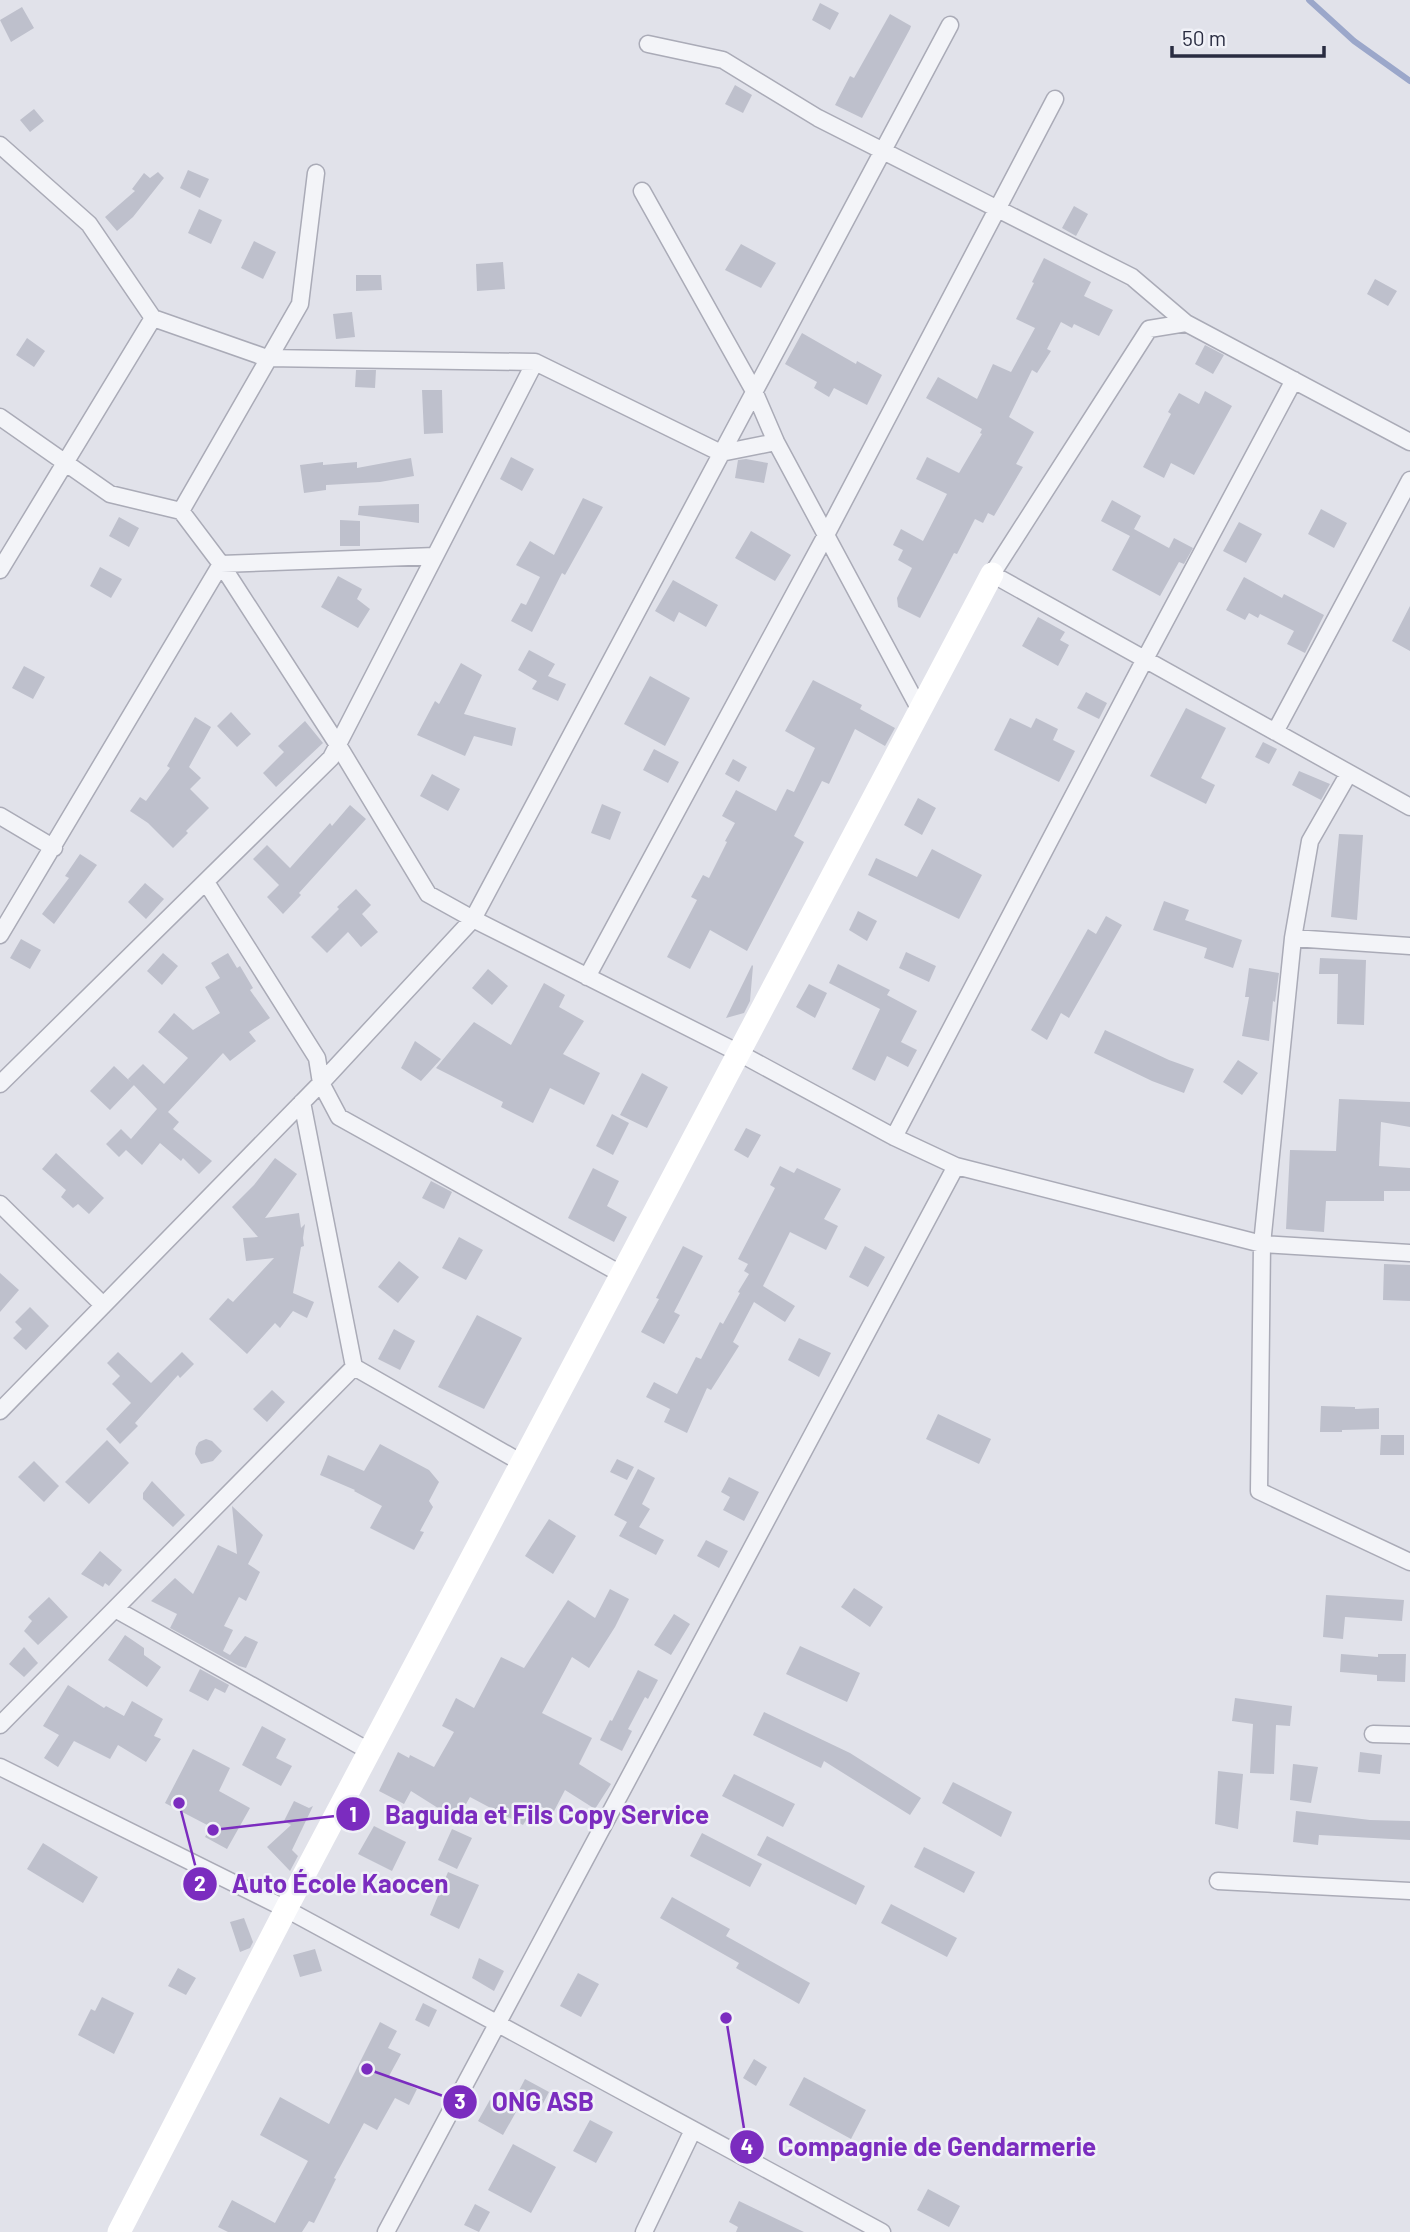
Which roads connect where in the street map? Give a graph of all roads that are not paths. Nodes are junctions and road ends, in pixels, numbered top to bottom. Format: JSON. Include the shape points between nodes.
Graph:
{"nodes":[{"id":1,"x":950,"y":25,"type":"dead end"},
{"id":2,"x":648,"y":44,"type":"dead end"},
{"id":3,"x":1055,"y":99,"type":"dead end"},
{"id":4,"x":0,"y":145,"type":"edge"},
{"id":5,"x":883,"y":151,"type":"junction"},
{"id":6,"x":316,"y":173,"type":"dead end"},
{"id":7,"x":642,"y":191,"type":"dead end"},
{"id":8,"x":998,"y":209,"type":"junction"},
{"id":9,"x":153,"y":318,"type":"junction"},
{"id":10,"x":1186,"y":323,"type":"junction"},
{"id":11,"x":267,"y":358,"type":"junction"},
{"id":12,"x":535,"y":362,"type":"junction"},
{"id":13,"x":1294,"y":380,"type":"junction"},
{"id":14,"x":754,"y":391,"type":"junction"},
{"id":15,"x":0,"y":416,"type":"edge"},
{"id":16,"x":776,"y":442,"type":"junction"},
{"id":17,"x":1410,"y":442,"type":"edge"},
{"id":18,"x":721,"y":453,"type":"junction"},
{"id":19,"x":65,"y":463,"type":"junction"},
{"id":20,"x":1410,"y":480,"type":"edge"},
{"id":21,"x":181,"y":511,"type":"junction"},
{"id":22,"x":826,"y":534,"type":"junction"},
{"id":23,"x":435,"y":556,"type":"junction"},
{"id":24,"x":221,"y":564,"type":"junction"},
{"id":25,"x":0,"y":570,"type":"edge"},
{"id":26,"x":992,"y":574,"type":"junction"},
{"id":27,"x":1144,"y":659,"type":"junction"},
{"id":28,"x":920,"y":710,"type":"junction"},
{"id":29,"x":1275,"y":732,"type":"junction"},
{"id":30,"x":338,"y":745,"type":"junction"},
{"id":31,"x":1349,"y":773,"type":"junction"},
{"id":32,"x":1410,"y":807,"type":"edge"},
{"id":33,"x":0,"y":816,"type":"edge"},
{"id":34,"x":54,"y":848,"type":"junction"},
{"id":35,"x":206,"y":883,"type":"junction"},
{"id":36,"x":472,"y":919,"type":"junction"},
{"id":37,"x":0,"y":935,"type":"edge"},
{"id":38,"x":1293,"y":938,"type":"junction"},
{"id":39,"x":1410,"y":946,"type":"edge"},
{"id":40,"x":587,"y":977,"type":"junction"},
{"id":41,"x":739,"y":1053,"type":"junction"},
{"id":42,"x":321,"y":1083,"type":"junction"},
{"id":43,"x":0,"y":1084,"type":"edge"},
{"id":44,"x":302,"y":1102,"type":"junction"},
{"id":45,"x":894,"y":1137,"type":"junction"},
{"id":46,"x":956,"y":1166,"type":"junction"},
{"id":47,"x":0,"y":1204,"type":"edge"},
{"id":48,"x":1262,"y":1244,"type":"junction"},
{"id":49,"x":1410,"y":1253,"type":"edge"},
{"id":50,"x":621,"y":1274,"type":"junction"},
{"id":51,"x":103,"y":1305,"type":"junction"},
{"id":52,"x":354,"y":1367,"type":"junction"},
{"id":53,"x":0,"y":1411,"type":"edge"},
{"id":54,"x":522,"y":1463,"type":"junction"},
{"id":55,"x":1410,"y":1562,"type":"edge"},
{"id":56,"x":115,"y":1609,"type":"junction"},
{"id":57,"x":0,"y":1725,"type":"edge"},
{"id":58,"x":1373,"y":1734,"type":"dead end"},
{"id":59,"x":1410,"y":1735,"type":"edge"},
{"id":60,"x":369,"y":1751,"type":"junction"},
{"id":61,"x":0,"y":1767,"type":"edge"},
{"id":62,"x":1219,"y":1881,"type":"dead end"},
{"id":63,"x":1410,"y":1891,"type":"edge"},
{"id":64,"x":286,"y":1909,"type":"junction"},
{"id":65,"x":497,"y":2025,"type":"junction"},
{"id":66,"x":693,"y":2130,"type":"junction"},
{"id":67,"x":119,"y":2232,"type":"edge"},
{"id":68,"x":386,"y":2232,"type":"edge"},
{"id":69,"x":644,"y":2232,"type":"edge"},
{"id":70,"x":882,"y":2232,"type":"edge"}],
"edges":[{"from":1,"to":5,"type":"street"},
{"from":2,"to":5,"type":"street","via":[[723,60]]},
{"from":3,"to":8,"type":"street"},
{"from":4,"to":9,"type":"street","via":[[89,224]]},
{"from":5,"to":8,"type":"street"},
{"from":5,"to":14,"type":"street"},
{"from":6,"to":11,"type":"street","via":[[300,304]]},
{"from":7,"to":14,"type":"street"},
{"from":8,"to":10,"type":"street","via":[[1132,277]]},
{"from":8,"to":22,"type":"street"},
{"from":9,"to":11,"type":"street"},
{"from":9,"to":19,"type":"street"},
{"from":10,"to":13,"type":"street"},
{"from":10,"to":26,"type":"street","via":[[1149,329]]},
{"from":11,"to":12,"type":"street"},
{"from":11,"to":21,"type":"street"},
{"from":12,"to":18,"type":"street"},
{"from":12,"to":23,"type":"street"},
{"from":13,"to":17,"type":"street"},
{"from":13,"to":27,"type":"street"},
{"from":14,"to":16,"type":"street"},
{"from":14,"to":18,"type":"street"},
{"from":15,"to":19,"type":"street"},
{"from":16,"to":18,"type":"street"},
{"from":16,"to":22,"type":"street"},
{"from":18,"to":36,"type":"street"},
{"from":19,"to":21,"type":"street","via":[[110,494]]},
{"from":19,"to":25,"type":"street"},
{"from":20,"to":29,"type":"street"},
{"from":21,"to":24,"type":"street"},
{"from":22,"to":28,"type":"street"},
{"from":22,"to":40,"type":"street"},
{"from":23,"to":24,"type":"street"},
{"from":23,"to":30,"type":"street"},
{"from":24,"to":30,"type":"street"},
{"from":24,"to":34,"type":"street"},
{"from":26,"to":27,"type":"street"},
{"from":26,"to":28,"type":"street"},
{"from":27,"to":29,"type":"street"},
{"from":27,"to":45,"type":"street"},
{"from":28,"to":41,"type":"street"},
{"from":29,"to":31,"type":"street"},
{"from":30,"to":35,"type":"street","via":[[331,758]]},
{"from":30,"to":36,"type":"street","via":[[428,894]]},
{"from":31,"to":32,"type":"street"},
{"from":31,"to":38,"type":"street","via":[[1310,841]]},
{"from":33,"to":34,"type":"street"},
{"from":34,"to":37,"type":"street"},
{"from":35,"to":42,"type":"street","via":[[317,1058]]},
{"from":35,"to":43,"type":"street"},
{"from":36,"to":40,"type":"street"},
{"from":36,"to":42,"type":"street"},
{"from":38,"to":39,"type":"street"},
{"from":38,"to":48,"type":"street"},
{"from":40,"to":41,"type":"street"},
{"from":41,"to":45,"type":"street"},
{"from":41,"to":50,"type":"street"},
{"from":42,"to":44,"type":"street"},
{"from":42,"to":50,"type":"street","via":[[339,1117]]},
{"from":44,"to":51,"type":"street"},
{"from":44,"to":52,"type":"street"},
{"from":45,"to":46,"type":"street"},
{"from":46,"to":48,"type":"street"},
{"from":46,"to":65,"type":"street"},
{"from":47,"to":51,"type":"street"},
{"from":48,"to":49,"type":"street"},
{"from":48,"to":55,"type":"street","via":[[1259,1491]]},
{"from":50,"to":54,"type":"street"},
{"from":51,"to":53,"type":"street"},
{"from":52,"to":54,"type":"street"},
{"from":52,"to":56,"type":"street"},
{"from":54,"to":60,"type":"street"},
{"from":56,"to":57,"type":"street"},
{"from":56,"to":60,"type":"street"},
{"from":58,"to":59,"type":"street"},
{"from":60,"to":64,"type":"street"},
{"from":61,"to":64,"type":"street"},
{"from":62,"to":63,"type":"street"},
{"from":64,"to":65,"type":"street"},
{"from":64,"to":67,"type":"street"},
{"from":65,"to":66,"type":"street"},
{"from":65,"to":68,"type":"street"},
{"from":66,"to":69,"type":"street"},
{"from":66,"to":70,"type":"street"}]}
